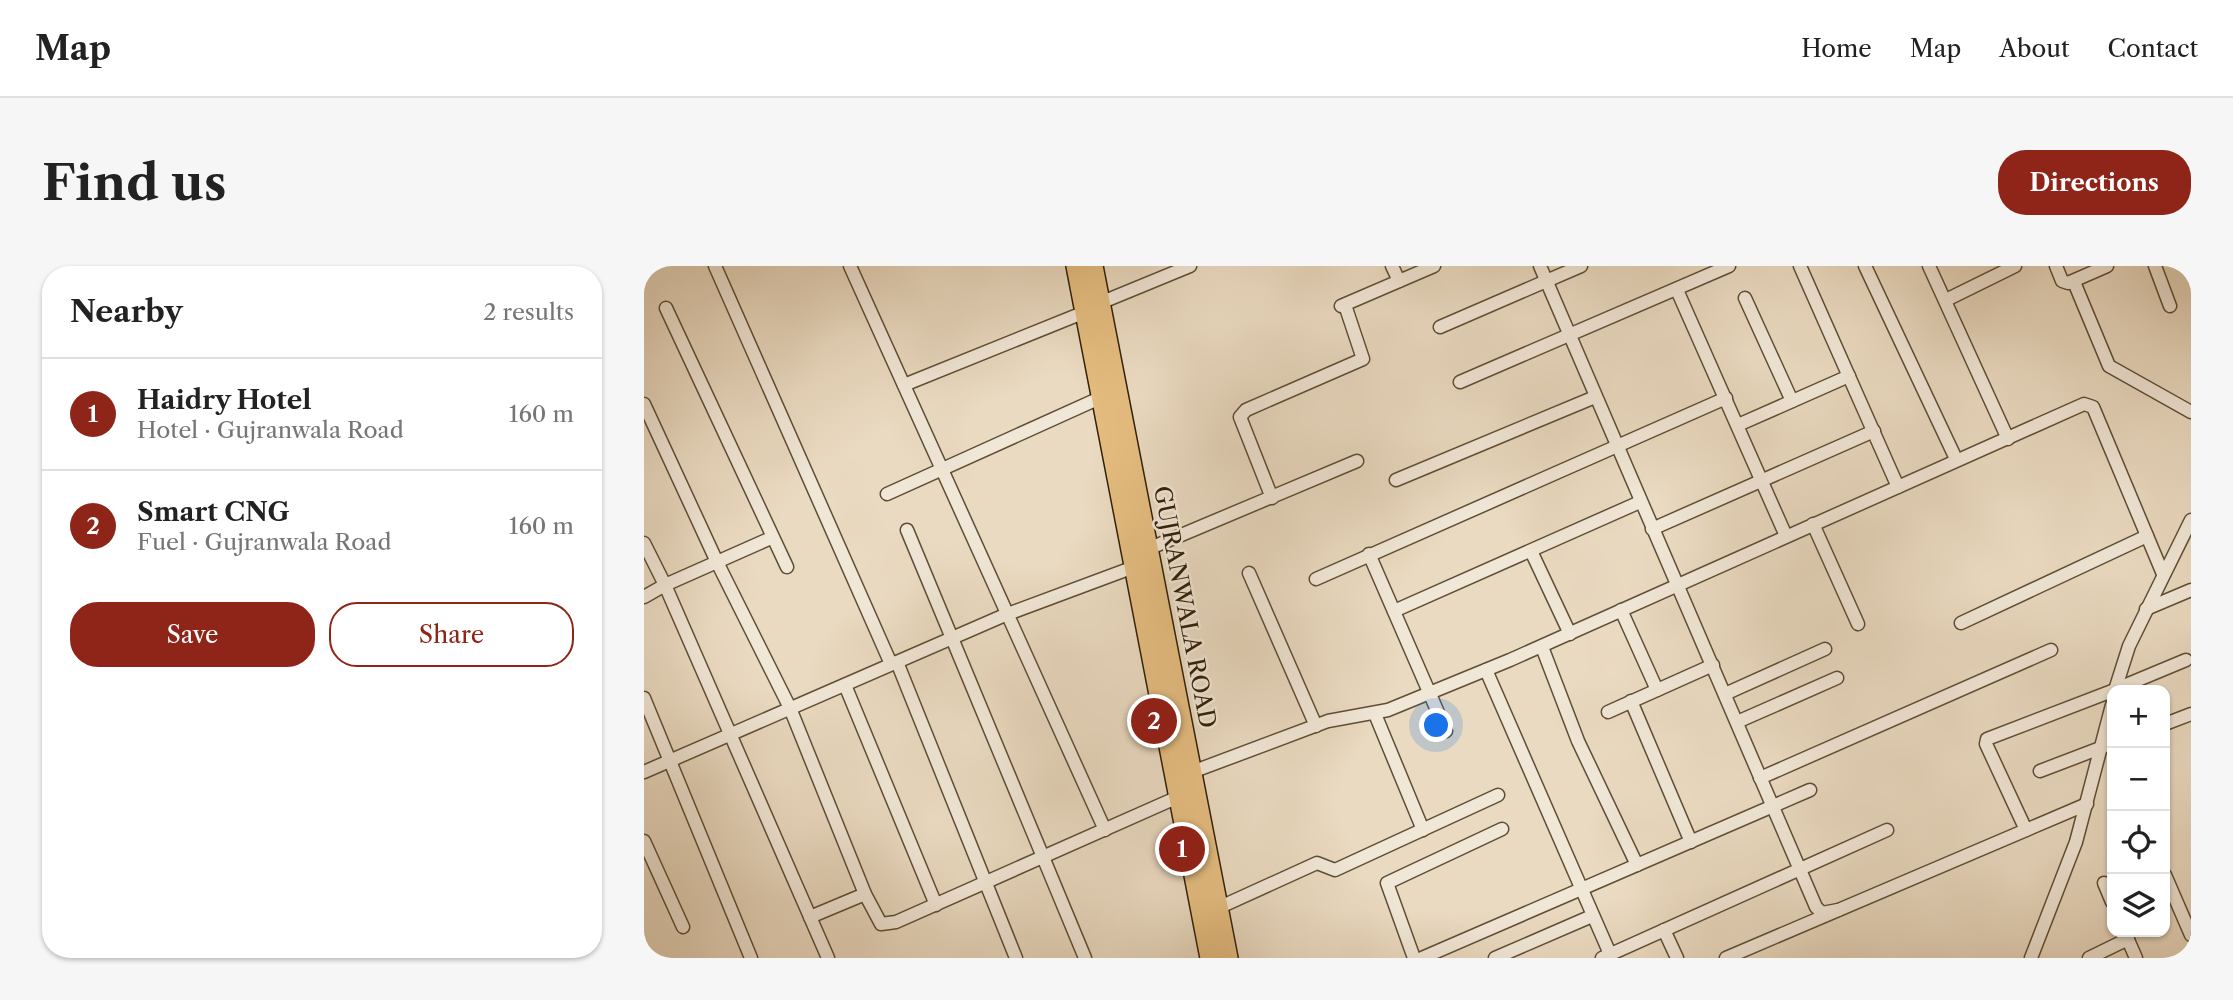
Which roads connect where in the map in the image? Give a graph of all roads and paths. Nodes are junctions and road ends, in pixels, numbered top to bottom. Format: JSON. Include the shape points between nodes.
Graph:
{"nodes":[{"id":1,"x":715,"y":266,"type":"edge"},
{"id":2,"x":850,"y":266,"type":"edge"},
{"id":3,"x":1076,"y":266,"type":"edge"},
{"id":4,"x":1093,"y":266,"type":"edge"},
{"id":5,"x":1190,"y":266,"type":"edge"},
{"id":6,"x":1392,"y":266,"type":"edge"},
{"id":7,"x":1434,"y":266,"type":"edge"},
{"id":8,"x":1540,"y":266,"type":"edge"},
{"id":9,"x":1581,"y":266,"type":"edge"},
{"id":10,"x":1729,"y":266,"type":"edge"},
{"id":11,"x":1800,"y":266,"type":"edge"},
{"id":12,"x":1865,"y":266,"type":"edge"},
{"id":13,"x":1929,"y":266,"type":"edge"},
{"id":14,"x":2015,"y":266,"type":"edge"},
{"id":15,"x":2056,"y":266,"type":"edge"},
{"id":16,"x":2107,"y":266,"type":"edge"},
{"id":17,"x":2155,"y":266,"type":"edge"},
{"id":18,"x":1399,"y":281,"type":"junction"},
{"id":19,"x":1546,"y":281,"type":"junction"},
{"id":20,"x":2074,"y":282,"type":"junction"},
{"id":21,"x":1677,"y":290,"type":"junction"},
{"id":22,"x":1745,"y":298,"type":"dead end"},
{"id":23,"x":1946,"y":300,"type":"junction"},
{"id":24,"x":2171,"y":306,"type":"dead end"},
{"id":25,"x":1092,"y":307,"type":"junction"},
{"id":26,"x":666,"y":308,"type":"dead end"},
{"id":27,"x":1440,"y":327,"type":"dead end"},
{"id":28,"x":1570,"y":337,"type":"junction"},
{"id":29,"x":1849,"y":376,"type":"junction"},
{"id":30,"x":1461,"y":382,"type":"dead end"},
{"id":31,"x":904,"y":385,"type":"junction"},
{"id":32,"x":1102,"y":397,"type":"junction"},
{"id":33,"x":1595,"y":397,"type":"junction"},
{"id":34,"x":1726,"y":398,"type":"junction"},
{"id":35,"x":1792,"y":401,"type":"junction"},
{"id":36,"x":644,"y":404,"type":"edge"},
{"id":37,"x":2191,"y":412,"type":"edge"},
{"id":38,"x":1738,"y":425,"type":"junction"},
{"id":39,"x":1874,"y":431,"type":"junction"},
{"id":40,"x":2008,"y":439,"type":"junction"},
{"id":41,"x":1616,"y":446,"type":"junction"},
{"id":42,"x":1956,"y":458,"type":"junction"},
{"id":43,"x":1357,"y":461,"type":"dead end"},
{"id":44,"x":942,"y":469,"type":"junction"},
{"id":45,"x":1396,"y":480,"type":"dead end"},
{"id":46,"x":1762,"y":480,"type":"junction"},
{"id":47,"x":1898,"y":487,"type":"junction"},
{"id":48,"x":887,"y":494,"type":"dead end"},
{"id":49,"x":1272,"y":498,"type":"junction"},
{"id":50,"x":1640,"y":502,"type":"junction"},
{"id":51,"x":2191,"y":520,"type":"edge"},
{"id":52,"x":1813,"y":524,"type":"junction"},
{"id":53,"x":1652,"y":528,"type":"junction"},
{"id":54,"x":907,"y":530,"type":"dead end"},
{"id":55,"x":1786,"y":536,"type":"junction"},
{"id":56,"x":2147,"y":536,"type":"junction"},
{"id":57,"x":771,"y":538,"type":"junction"},
{"id":58,"x":644,"y":543,"type":"edge"},
{"id":59,"x":1148,"y":549,"type":"junction"},
{"id":60,"x":1531,"y":551,"type":"junction"},
{"id":61,"x":1369,"y":554,"type":"junction"},
{"id":62,"x":717,"y":562,"type":"junction"},
{"id":63,"x":1134,"y":567,"type":"junction"},
{"id":64,"x":786,"y":568,"type":"dead end"},
{"id":65,"x":1249,"y":573,"type":"dead end"},
{"id":66,"x":2163,"y":574,"type":"junction"},
{"id":67,"x":1316,"y":579,"type":"dead end"},
{"id":68,"x":1677,"y":584,"type":"junction"},
{"id":69,"x":665,"y":585,"type":"junction"},
{"id":70,"x":2191,"y":590,"type":"edge"},
{"id":71,"x":644,"y":597,"type":"edge"},
{"id":72,"x":2146,"y":608,"type":"junction"},
{"id":73,"x":1621,"y":610,"type":"junction"},
{"id":74,"x":1394,"y":611,"type":"junction"},
{"id":75,"x":1005,"y":615,"type":"junction"},
{"id":76,"x":1961,"y":623,"type":"dead end"},
{"id":77,"x":1858,"y":624,"type":"dead end"},
{"id":78,"x":1570,"y":634,"type":"junction"},
{"id":79,"x":951,"y":638,"type":"junction"},
{"id":80,"x":1542,"y":647,"type":"junction"},
{"id":81,"x":1825,"y":649,"type":"dead end"},
{"id":82,"x":2051,"y":650,"type":"dead end"},
{"id":83,"x":2186,"y":660,"type":"dead end"},
{"id":84,"x":894,"y":663,"type":"junction"},
{"id":85,"x":1713,"y":665,"type":"junction"},
{"id":86,"x":1486,"y":670,"type":"junction"},
{"id":87,"x":1837,"y":678,"type":"dead end"},
{"id":88,"x":845,"y":685,"type":"junction"},
{"id":89,"x":2116,"y":685,"type":"edge"},
{"id":90,"x":2126,"y":685,"type":"edge"},
{"id":91,"x":1657,"y":690,"type":"junction"},
{"id":92,"x":2107,"y":693,"type":"edge"},
{"id":93,"x":1429,"y":694,"type":"junction"},
{"id":94,"x":1725,"y":694,"type":"junction"},
{"id":95,"x":644,"y":698,"type":"edge"},
{"id":96,"x":1631,"y":701,"type":"junction"},
{"id":97,"x":790,"y":708,"type":"junction"},
{"id":98,"x":1608,"y":712,"type":"dead end"},
{"id":99,"x":2191,"y":713,"type":"edge"},
{"id":100,"x":1375,"y":714,"type":"junction"},
{"id":101,"x":1737,"y":722,"type":"junction"},
{"id":102,"x":2170,"y":722,"type":"edge"},
{"id":103,"x":1316,"y":726,"type":"junction"},
{"id":104,"x":1446,"y":732,"type":"dead end"},
{"id":105,"x":732,"y":734,"type":"junction"},
{"id":106,"x":2107,"y":745,"type":"edge"},
{"id":107,"x":2107,"y":748,"type":"edge"},
{"id":108,"x":671,"y":760,"type":"junction"},
{"id":109,"x":2040,"y":771,"type":"dead end"},
{"id":110,"x":644,"y":772,"type":"edge"},
{"id":111,"x":1192,"y":772,"type":"junction"},
{"id":112,"x":1760,"y":778,"type":"junction"},
{"id":113,"x":1810,"y":790,"type":"dead end"},
{"id":114,"x":1498,"y":795,"type":"dead end"},
{"id":115,"x":1178,"y":797,"type":"junction"},
{"id":116,"x":2087,"y":804,"type":"junction"},
{"id":117,"x":1772,"y":807,"type":"junction"},
{"id":118,"x":1502,"y":829,"type":"dead end"},
{"id":119,"x":1105,"y":830,"type":"junction"},
{"id":120,"x":1423,"y":830,"type":"junction"},
{"id":121,"x":1887,"y":830,"type":"dead end"},
{"id":122,"x":2026,"y":830,"type":"junction"},
{"id":123,"x":644,"y":841,"type":"edge"},
{"id":124,"x":1691,"y":842,"type":"junction"},
{"id":125,"x":1043,"y":858,"type":"junction"},
{"id":126,"x":1637,"y":865,"type":"junction"},
{"id":127,"x":1801,"y":870,"type":"junction"},
{"id":128,"x":985,"y":881,"type":"junction"},
{"id":129,"x":2104,"y":883,"type":"dead end"},
{"id":130,"x":2170,"y":887,"type":"edge"},
{"id":131,"x":1580,"y":890,"type":"junction"},
{"id":132,"x":2107,"y":890,"type":"edge"},
{"id":133,"x":865,"y":894,"type":"junction"},
{"id":134,"x":936,"y":905,"type":"junction"},
{"id":135,"x":1218,"y":908,"type":"junction"},
{"id":136,"x":1838,"y":911,"type":"junction"},
{"id":137,"x":1592,"y":916,"type":"junction"},
{"id":138,"x":810,"y":917,"type":"junction"},
{"id":139,"x":683,"y":927,"type":"dead end"},
{"id":140,"x":1664,"y":930,"type":"junction"},
{"id":141,"x":2191,"y":935,"type":"edge"},
{"id":142,"x":2123,"y":937,"type":"edge"},
{"id":143,"x":2127,"y":937,"type":"edge"},
{"id":144,"x":1439,"y":955,"type":"edge"},
{"id":145,"x":1604,"y":957,"type":"edge"},
{"id":146,"x":751,"y":958,"type":"edge"},
{"id":147,"x":828,"y":958,"type":"edge"},
{"id":148,"x":1016,"y":958,"type":"edge"},
{"id":149,"x":1085,"y":958,"type":"edge"},
{"id":150,"x":1209,"y":958,"type":"edge"},
{"id":151,"x":1228,"y":958,"type":"edge"},
{"id":152,"x":1415,"y":958,"type":"edge"},
{"id":153,"x":1422,"y":958,"type":"edge"},
{"id":154,"x":1495,"y":958,"type":"edge"},
{"id":155,"x":1677,"y":958,"type":"edge"},
{"id":156,"x":1726,"y":958,"type":"edge"},
{"id":157,"x":2031,"y":958,"type":"edge"},
{"id":158,"x":2089,"y":958,"type":"edge"},
{"id":159,"x":2136,"y":958,"type":"edge"}],
"edges":[{"from":1,"to":84,"type":"street"},
{"from":2,"to":31,"type":"street"},
{"from":3,"to":25,"type":"highway","name":"GUJRANWALA ROAD"},
{"from":4,"to":25,"type":"highway","name":"GUJRANWALA ROAD"},
{"from":5,"to":25,"type":"street"},
{"from":6,"to":18,"type":"street"},
{"from":7,"to":18,"type":"street"},
{"from":8,"to":19,"type":"street"},
{"from":9,"to":19,"type":"street"},
{"from":10,"to":21,"type":"street"},
{"from":11,"to":29,"type":"street"},
{"from":12,"to":42,"type":"street"},
{"from":13,"to":23,"type":"street"},
{"from":14,"to":23,"type":"street"},
{"from":15,"to":20,"type":"street","via":[[2062,281]]},
{"from":16,"to":20,"type":"street"},
{"from":17,"to":24,"type":"street"},
{"from":18,"to":49,"type":"street","via":[[1343,305],[1363,355],[1361,361],[1246,410],[1240,418]]},
{"from":19,"to":27,"type":"street"},
{"from":19,"to":28,"type":"street"},
{"from":20,"to":37,"type":"street","via":[[2109,366]]},
{"from":21,"to":28,"type":"street"},
{"from":21,"to":34,"type":"street"},
{"from":22,"to":35,"type":"street"},
{"from":23,"to":40,"type":"street"},
{"from":25,"to":31,"type":"street"},
{"from":25,"to":32,"type":"highway","name":"GUJRANWALA ROAD"},
{"from":25,"to":59,"type":"highway","name":"GUJRANWALA ROAD"},
{"from":26,"to":57,"type":"street"},
{"from":28,"to":30,"type":"street"},
{"from":28,"to":33,"type":"street"},
{"from":29,"to":35,"type":"street"},
{"from":29,"to":39,"type":"street"},
{"from":31,"to":44,"type":"street"},
{"from":32,"to":44,"type":"street"},
{"from":32,"to":63,"type":"highway","name":"GUJRANWALA ROAD"},
{"from":33,"to":41,"type":"street"},
{"from":33,"to":45,"type":"street"},
{"from":34,"to":38,"type":"street"},
{"from":34,"to":41,"type":"street"},
{"from":35,"to":38,"type":"street"},
{"from":36,"to":62,"type":"street"},
{"from":38,"to":46,"type":"street"},
{"from":39,"to":46,"type":"street"},
{"from":39,"to":47,"type":"street"},
{"from":40,"to":42,"type":"street"},
{"from":40,"to":56,"type":"street","via":[[2084,404],[2092,405]]},
{"from":41,"to":50,"type":"street"},
{"from":41,"to":61,"type":"street"},
{"from":42,"to":47,"type":"street"},
{"from":43,"to":49,"type":"street"},
{"from":44,"to":48,"type":"street"},
{"from":44,"to":75,"type":"street"},
{"from":46,"to":53,"type":"street"},
{"from":46,"to":55,"type":"street"},
{"from":47,"to":52,"type":"street"},
{"from":49,"to":59,"type":"street"},
{"from":50,"to":53,"type":"street"},
{"from":50,"to":60,"type":"street"},
{"from":51,"to":66,"type":"street"},
{"from":52,"to":55,"type":"street"},
{"from":52,"to":77,"type":"street"},
{"from":53,"to":68,"type":"street"},
{"from":54,"to":79,"type":"street"},
{"from":55,"to":68,"type":"street"},
{"from":56,"to":66,"type":"street"},
{"from":56,"to":76,"type":"street"},
{"from":57,"to":62,"type":"street"},
{"from":57,"to":64,"type":"street"},
{"from":58,"to":69,"type":"street"},
{"from":59,"to":111,"type":"highway","name":"GUJRANWALA ROAD"},
{"from":60,"to":74,"type":"street"},
{"from":60,"to":78,"type":"street"},
{"from":61,"to":67,"type":"street"},
{"from":61,"to":74,"type":"street"},
{"from":62,"to":69,"type":"street"},
{"from":62,"to":97,"type":"street"},
{"from":63,"to":75,"type":"street"},
{"from":63,"to":115,"type":"highway","name":"GUJRANWALA ROAD"},
{"from":65,"to":103,"type":"street"},
{"from":66,"to":72,"type":"street"},
{"from":68,"to":73,"type":"street"},
{"from":68,"to":85,"type":"street"},
{"from":69,"to":71,"type":"street"},
{"from":69,"to":105,"type":"street"},
{"from":70,"to":72,"type":"street"},
{"from":72,"to":89,"type":"street"},
{"from":73,"to":78,"type":"street"},
{"from":73,"to":91,"type":"street"},
{"from":74,"to":93,"type":"street"},
{"from":75,"to":79,"type":"street"},
{"from":75,"to":119,"type":"street"},
{"from":78,"to":80,"type":"street"},
{"from":79,"to":84,"type":"street"},
{"from":79,"to":125,"type":"street"},
{"from":80,"to":86,"type":"street"},
{"from":80,"to":126,"type":"street","via":[[1578,741]]},
{"from":81,"to":94,"type":"street"},
{"from":82,"to":112,"type":"street"},
{"from":83,"to":90,"type":"street"},
{"from":84,"to":88,"type":"street"},
{"from":84,"to":128,"type":"street"},
{"from":85,"to":91,"type":"street"},
{"from":85,"to":94,"type":"street"},
{"from":86,"to":93,"type":"street"},
{"from":86,"to":131,"type":"street"},
{"from":87,"to":101,"type":"street"},
{"from":88,"to":97,"type":"street"},
{"from":88,"to":134,"type":"street"},
{"from":91,"to":96,"type":"street"},
{"from":92,"to":122,"type":"street","via":[[1987,739]]},
{"from":93,"to":100,"type":"street"},
{"from":93,"to":104,"type":"street"},
{"from":94,"to":101,"type":"street"},
{"from":95,"to":108,"type":"street"},
{"from":96,"to":98,"type":"street"},
{"from":96,"to":124,"type":"street"},
{"from":97,"to":105,"type":"street"},
{"from":97,"to":133,"type":"street"},
{"from":99,"to":102,"type":"street"},
{"from":100,"to":103,"type":"street"},
{"from":100,"to":120,"type":"street"},
{"from":101,"to":112,"type":"street"},
{"from":103,"to":111,"type":"street"},
{"from":105,"to":108,"type":"street"},
{"from":105,"to":138,"type":"street"},
{"from":106,"to":109,"type":"street"},
{"from":107,"to":116,"type":"street"},
{"from":108,"to":110,"type":"street"},
{"from":108,"to":146,"type":"street"},
{"from":111,"to":135,"type":"highway","name":"GUJRANWALA ROAD"},
{"from":112,"to":117,"type":"street"},
{"from":113,"to":117,"type":"street"},
{"from":114,"to":120,"type":"street"},
{"from":115,"to":119,"type":"street"},
{"from":115,"to":150,"type":"highway","name":"GUJRANWALA ROAD"},
{"from":116,"to":122,"type":"street"},
{"from":116,"to":157,"type":"street"},
{"from":117,"to":124,"type":"street"},
{"from":117,"to":127,"type":"street"},
{"from":118,"to":152,"type":"street","via":[[1387,883]]},
{"from":119,"to":125,"type":"street"},
{"from":120,"to":135,"type":"street","via":[[1335,870],[1317,863]]},
{"from":121,"to":127,"type":"street"},
{"from":122,"to":136,"type":"street"},
{"from":123,"to":139,"type":"street"},
{"from":124,"to":126,"type":"street"},
{"from":125,"to":128,"type":"street"},
{"from":125,"to":149,"type":"street"},
{"from":126,"to":131,"type":"street"},
{"from":127,"to":136,"type":"street","via":[[1817,910]]},
{"from":127,"to":140,"type":"street"},
{"from":128,"to":134,"type":"street"},
{"from":128,"to":148,"type":"street"},
{"from":129,"to":132,"type":"street"},
{"from":130,"to":141,"type":"street"},
{"from":131,"to":137,"type":"street"},
{"from":131,"to":144,"type":"street"},
{"from":133,"to":134,"type":"street","via":[[875,918],[884,925]]},
{"from":133,"to":138,"type":"street"},
{"from":135,"to":151,"type":"highway","name":"GUJRANWALA ROAD"},
{"from":136,"to":156,"type":"street"},
{"from":137,"to":145,"type":"street"},
{"from":137,"to":154,"type":"street"},
{"from":138,"to":147,"type":"street"},
{"from":140,"to":145,"type":"street"},
{"from":140,"to":155,"type":"street"},
{"from":142,"to":158,"type":"street"},
{"from":143,"to":159,"type":"street"},
{"from":144,"to":153,"type":"street"}]}
